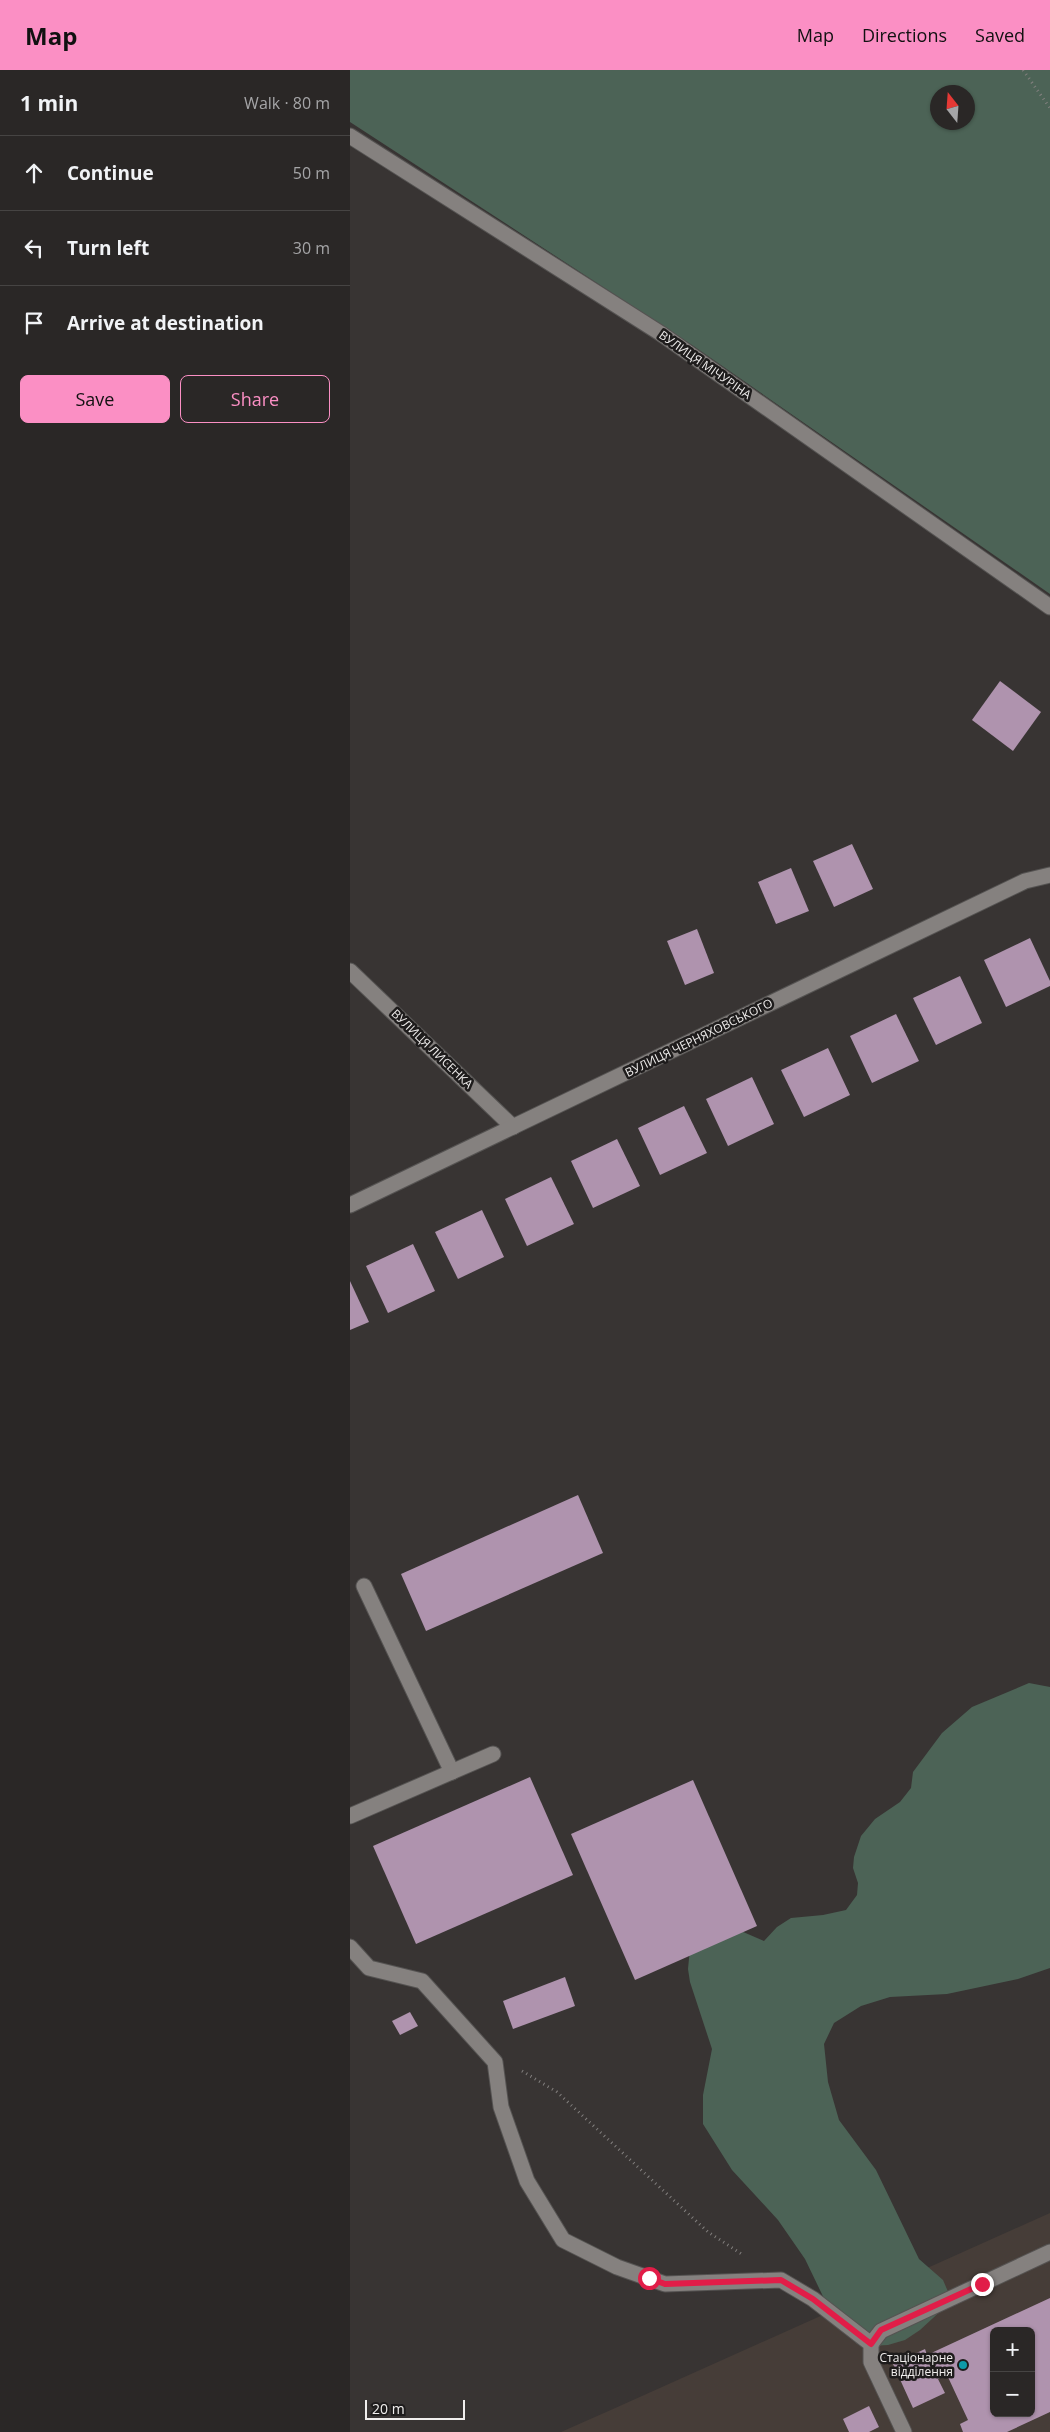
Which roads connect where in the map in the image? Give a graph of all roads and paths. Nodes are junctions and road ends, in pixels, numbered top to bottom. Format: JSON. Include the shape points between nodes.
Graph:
{"nodes":[{"id":1,"x":1023,"y":70,"type":"edge"},
{"id":2,"x":1050,"y":108,"type":"edge"},
{"id":3,"x":356,"y":140,"type":"edge"},
{"id":4,"x":350,"y":154,"type":"edge"},
{"id":5,"x":1050,"y":607,"type":"edge"},
{"id":6,"x":1050,"y":876,"type":"edge"},
{"id":7,"x":350,"y":971,"type":"edge"},
{"id":8,"x":514,"y":1127,"type":"junction"},
{"id":9,"x":350,"y":1205,"type":"edge"},
{"id":10,"x":364,"y":1586,"type":"dead end"},
{"id":11,"x":493,"y":1754,"type":"dead end"},
{"id":12,"x":452,"y":1772,"type":"junction"},
{"id":13,"x":350,"y":1816,"type":"edge"},
{"id":14,"x":350,"y":1947,"type":"edge"},
{"id":15,"x":495,"y":2062,"type":"junction"},
{"id":16,"x":1050,"y":2252,"type":"edge"},
{"id":17,"x":781,"y":2280,"type":"junction"},
{"id":18,"x":871,"y":2344,"type":"junction"},
{"id":19,"x":904,"y":2432,"type":"edge"}],
"edges":[{"from":1,"to":2,"type":"path"},
{"from":3,"to":4,"type":"street"},
{"from":3,"to":5,"type":"street","name":"ВУЛИЦЯ МІЧУРІНА","via":[[660,333]]},
{"from":6,"to":8,"type":"street","name":"ВУЛИЦЯ ЧЕРНЯХОВСЬКОГО","via":[[1026,881]]},
{"from":7,"to":8,"type":"street","name":"ВУЛИЦЯ ЛИСЕНКА"},
{"from":8,"to":9,"type":"street","name":"ВУЛИЦЯ ЧЕРНЯХОВСЬКОГО"},
{"from":10,"to":12,"type":"street"},
{"from":11,"to":12,"type":"street"},
{"from":12,"to":13,"type":"street"},
{"from":14,"to":15,"type":"street","via":[[369,1968],[422,1981]]},
{"from":15,"to":17,"type":"path","via":[[524,2072],[557,2092],[708,2232]]},
{"from":15,"to":17,"type":"street","via":[[501,2107],[528,2182],[563,2240],[617,2267],[665,2284]]},
{"from":16,"to":18,"type":"street","via":[[881,2330]]},
{"from":17,"to":18,"type":"street","via":[[813,2299]]},
{"from":18,"to":19,"type":"street","via":[[871,2362]]}]}
